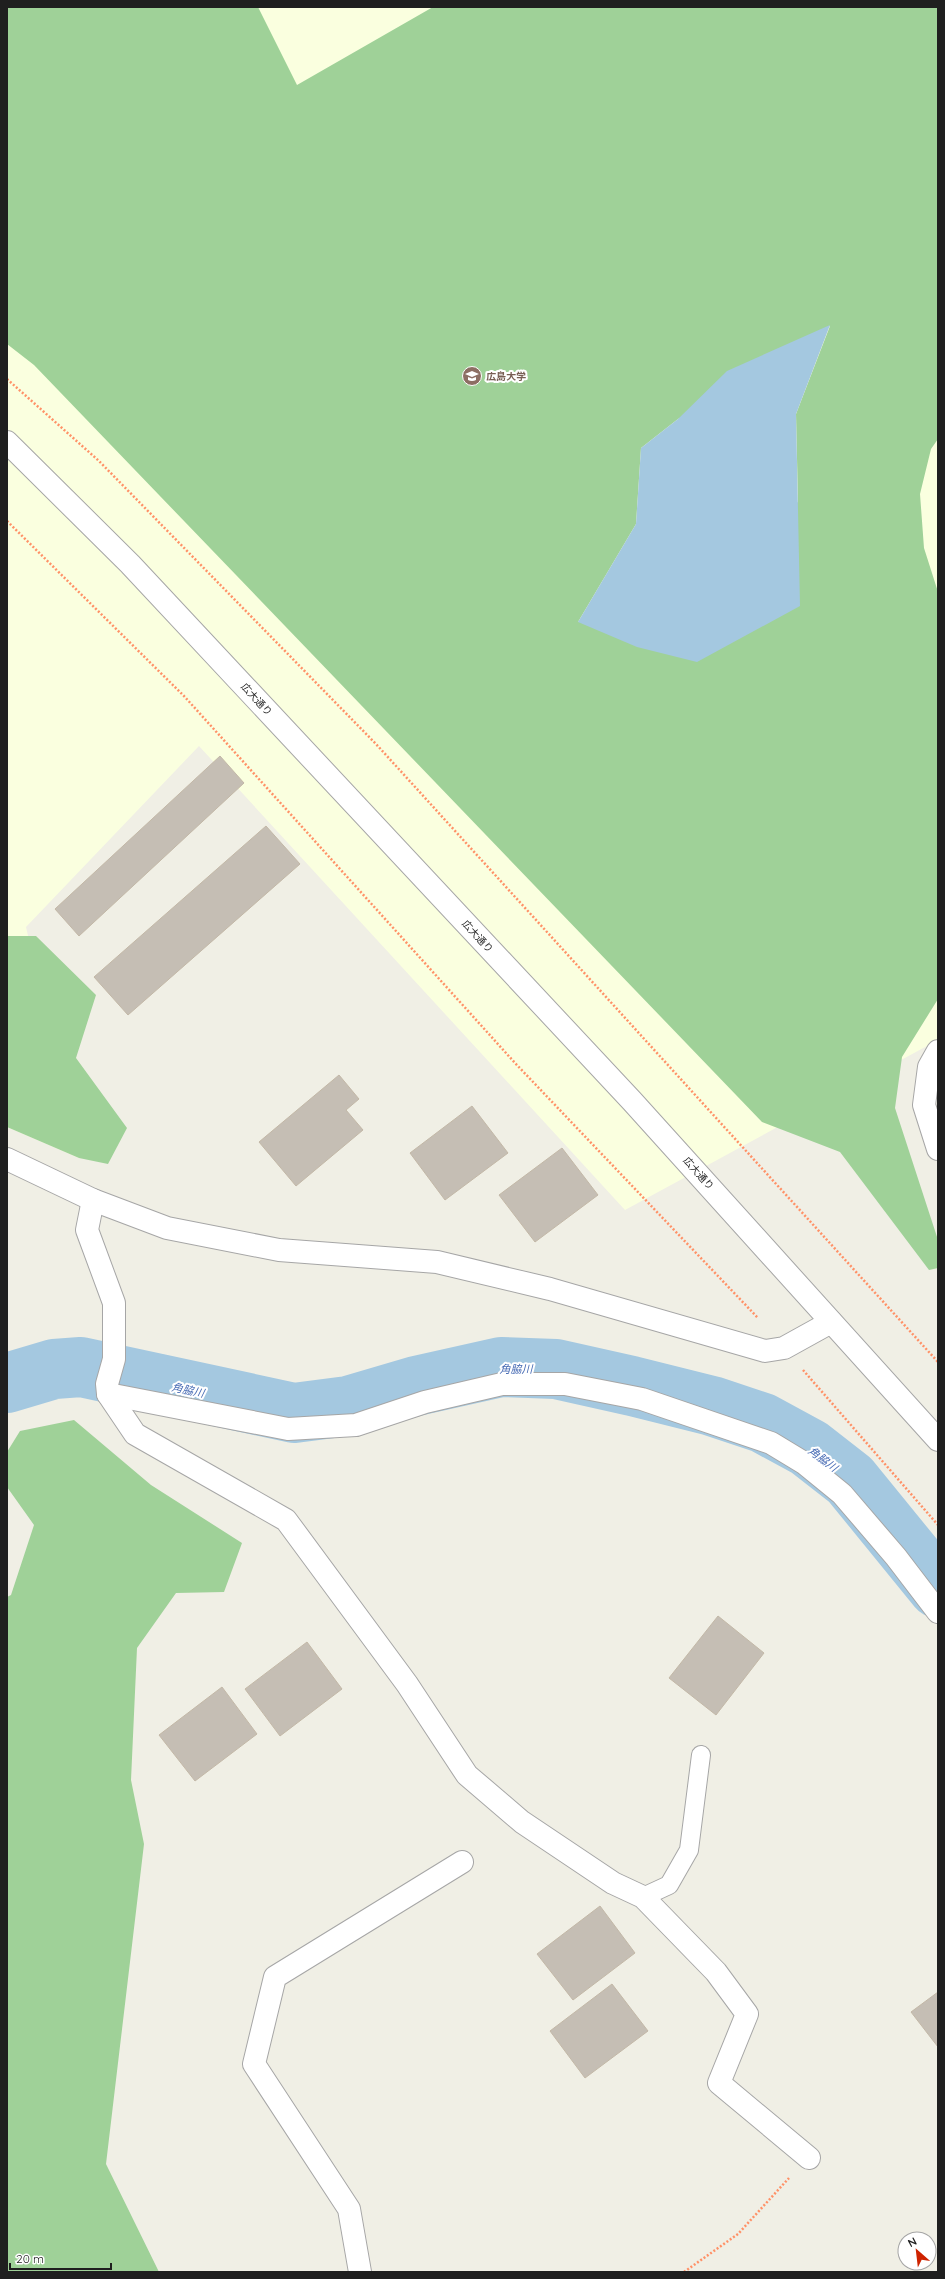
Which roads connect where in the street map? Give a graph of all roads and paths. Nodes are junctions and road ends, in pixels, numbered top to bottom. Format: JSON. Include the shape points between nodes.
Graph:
{"nodes":[{"id":1,"x":7,"y":378,"type":"edge"},
{"id":2,"x":7,"y":442,"type":"edge"},
{"id":3,"x":7,"y":521,"type":"edge"},
{"id":4,"x":938,"y":1051,"type":"edge"},
{"id":5,"x":938,"y":1149,"type":"edge"},
{"id":6,"x":7,"y":1159,"type":"edge"},
{"id":7,"x":93,"y":1200,"type":"junction"},
{"id":8,"x":831,"y":1322,"type":"junction"},
{"id":9,"x":784,"y":1348,"type":"junction"},
{"id":10,"x":938,"y":1362,"type":"edge"},
{"id":11,"x":107,"y":1389,"type":"junction"},
{"id":12,"x":938,"y":1440,"type":"edge"},
{"id":13,"x":938,"y":1525,"type":"edge"},
{"id":14,"x":938,"y":1612,"type":"edge"},
{"id":15,"x":701,"y":1755,"type":"dead end"},
{"id":16,"x":462,"y":1862,"type":"dead end"},
{"id":17,"x":644,"y":1897,"type":"junction"},
{"id":18,"x":809,"y":2158,"type":"joint"},
{"id":19,"x":360,"y":2272,"type":"edge"},
{"id":20,"x":684,"y":2272,"type":"edge"}],
"edges":[{"from":1,"to":10,"type":"path","via":[[99,461],[376,744]]},
{"from":2,"to":8,"type":"street","name":"広大通り","via":[[152,587],[698,1172]]},
{"from":3,"to":9,"type":"path","via":[[184,696],[515,1063]]},
{"from":4,"to":5,"type":"street","via":[[929,1066],[924,1105]]},
{"from":6,"to":7,"type":"street"},
{"from":7,"to":9,"type":"street","via":[[167,1228],[279,1250],[437,1262],[550,1289],[765,1351]]},
{"from":7,"to":11,"type":"street","via":[[87,1230],[114,1303],[114,1359]]},
{"from":8,"to":9,"type":"street"},
{"from":8,"to":12,"type":"street","name":"広大通り"},
{"from":9,"to":13,"type":"path"},
{"from":11,"to":14,"type":"street","via":[[288,1429],[356,1425],[425,1402],[502,1384],[565,1384],[642,1400],[771,1443],[804,1463],[842,1494],[896,1557]]},
{"from":11,"to":17,"type":"street","via":[[135,1434],[286,1520],[407,1684],[467,1775],[522,1822],[613,1883]]},
{"from":15,"to":17,"type":"lane","via":[[690,1850],[669,1885]]},
{"from":16,"to":19,"type":"street","via":[[275,1977],[254,2064],[349,2209]]},
{"from":17,"to":18,"type":"street","via":[[716,1972],[748,2014],[719,2083]]},
{"from":18,"to":20,"type":"path","via":[[738,2234]]}]}
